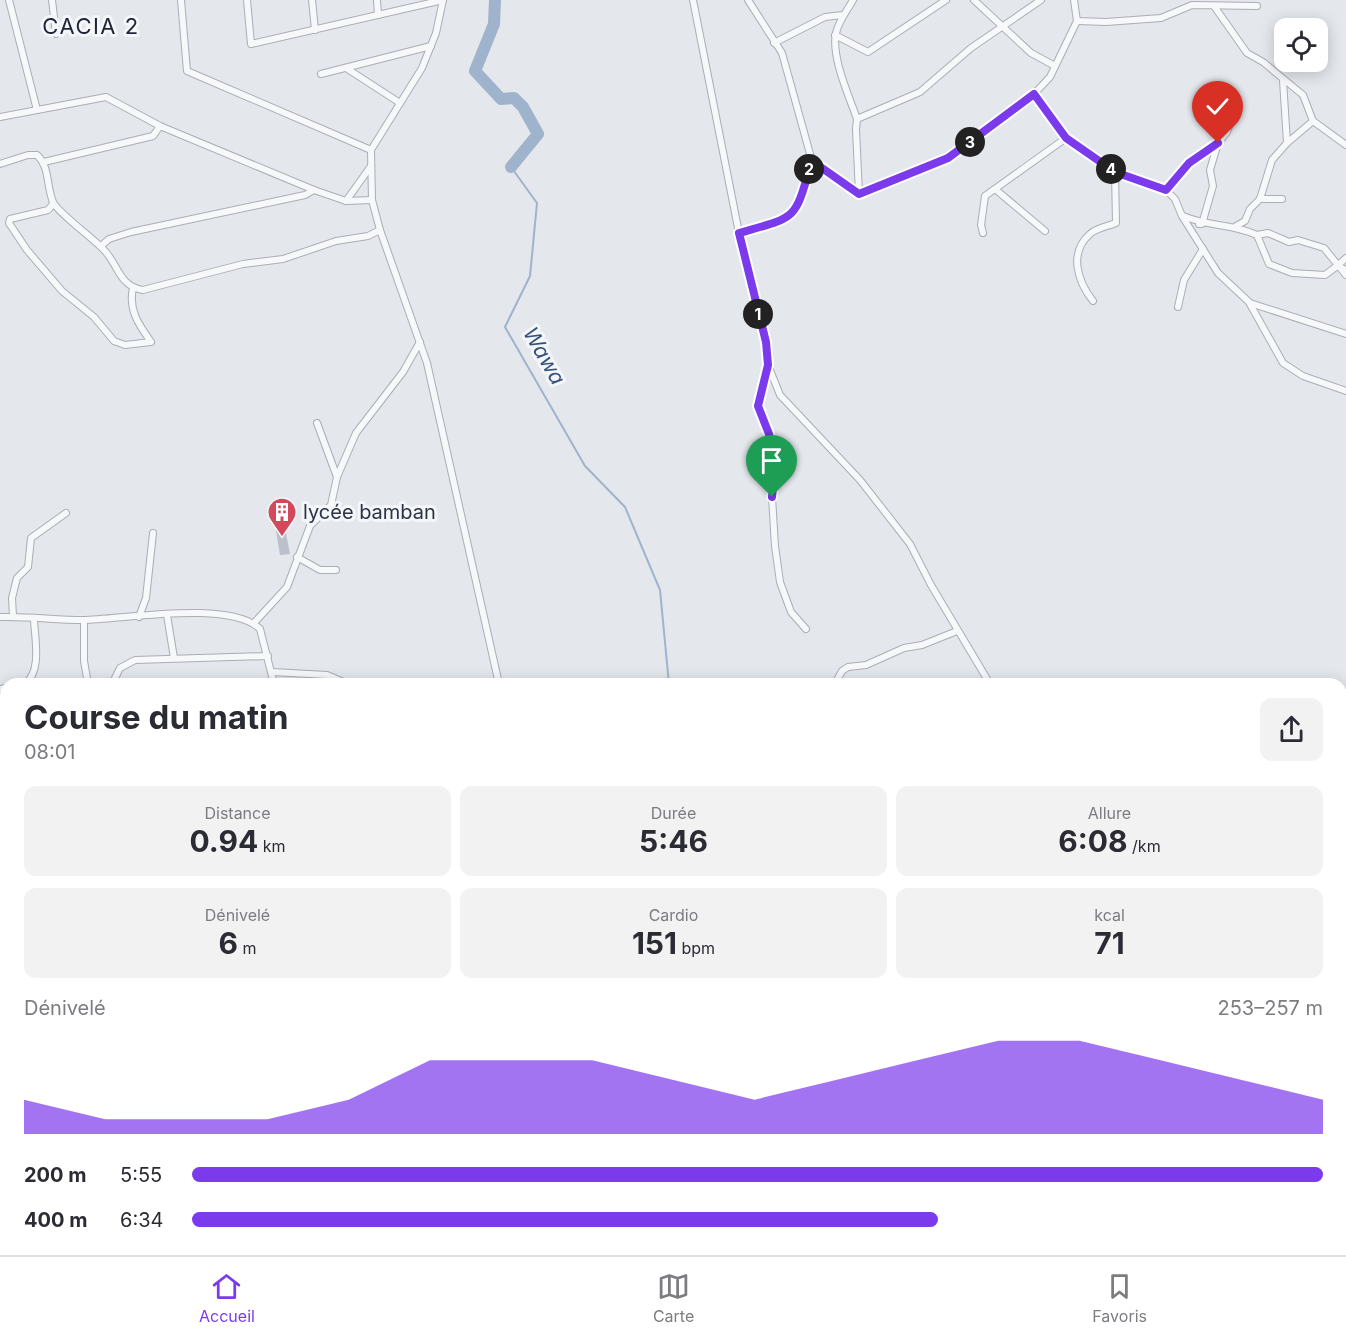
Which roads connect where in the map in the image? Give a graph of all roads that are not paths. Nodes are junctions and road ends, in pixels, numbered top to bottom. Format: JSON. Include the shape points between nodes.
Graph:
{"nodes":[{"id":1,"x":9,"y":0,"type":"edge"},
{"id":2,"x":52,"y":0,"type":"edge"},
{"id":3,"x":181,"y":0,"type":"edge"},
{"id":4,"x":247,"y":0,"type":"edge"},
{"id":5,"x":312,"y":0,"type":"edge"},
{"id":6,"x":377,"y":0,"type":"edge"},
{"id":7,"x":443,"y":0,"type":"edge"},
{"id":8,"x":693,"y":0,"type":"edge"},
{"id":9,"x":748,"y":0,"type":"edge"},
{"id":10,"x":853,"y":0,"type":"edge"},
{"id":11,"x":946,"y":0,"type":"edge"},
{"id":12,"x":974,"y":0,"type":"edge"},
{"id":13,"x":1041,"y":0,"type":"edge"},
{"id":14,"x":1074,"y":0,"type":"edge"},
{"id":15,"x":1214,"y":6,"type":"junction"},
{"id":16,"x":1257,"y":6,"type":"dead end"},
{"id":17,"x":378,"y":15,"type":"junction"},
{"id":18,"x":843,"y":15,"type":"junction"},
{"id":19,"x":1077,"y":21,"type":"junction"},
{"id":20,"x":1001,"y":27,"type":"junction"},
{"id":21,"x":315,"y":30,"type":"junction"},
{"id":22,"x":56,"y":34,"type":"dead end"},
{"id":23,"x":835,"y":35,"type":"junction"},
{"id":24,"x":774,"y":44,"type":"junction"},
{"id":25,"x":430,"y":46,"type":"junction"},
{"id":26,"x":1054,"y":66,"type":"junction"},
{"id":27,"x":346,"y":68,"type":"junction"},
{"id":28,"x":321,"y":74,"type":"dead end"},
{"id":29,"x":1283,"y":80,"type":"junction"},
{"id":30,"x":1034,"y":94,"type":"junction"},
{"id":31,"x":400,"y":103,"type":"junction"},
{"id":32,"x":37,"y":110,"type":"junction"},
{"id":33,"x":1233,"y":115,"type":"dead end"},
{"id":34,"x":0,"y":117,"type":"edge"},
{"id":35,"x":857,"y":119,"type":"junction"},
{"id":36,"x":1313,"y":121,"type":"junction"},
{"id":37,"x":160,"y":126,"type":"junction"},
{"id":38,"x":1066,"y":138,"type":"junction"},
{"id":39,"x":1218,"y":143,"type":"junction"},
{"id":40,"x":1287,"y":143,"type":"junction"},
{"id":41,"x":1346,"y":145,"type":"edge"},
{"id":42,"x":371,"y":150,"type":"junction"},
{"id":43,"x":812,"y":161,"type":"junction"},
{"id":44,"x":44,"y":162,"type":"junction"},
{"id":45,"x":0,"y":164,"type":"edge"},
{"id":46,"x":371,"y":166,"type":"junction"},
{"id":47,"x":1115,"y":172,"type":"junction"},
{"id":48,"x":995,"y":189,"type":"junction"},
{"id":49,"x":314,"y":190,"type":"junction"},
{"id":50,"x":1166,"y":190,"type":"junction"},
{"id":51,"x":859,"y":194,"type":"junction"},
{"id":52,"x":1260,"y":199,"type":"junction"},
{"id":53,"x":1282,"y":199,"type":"dead end"},
{"id":54,"x":372,"y":200,"type":"junction"},
{"id":55,"x":346,"y":201,"type":"junction"},
{"id":56,"x":53,"y":204,"type":"junction"},
{"id":57,"x":1182,"y":216,"type":"junction"},
{"id":58,"x":1202,"y":224,"type":"junction"},
{"id":59,"x":1188,"y":226,"type":"junction"},
{"id":60,"x":1236,"y":226,"type":"junction"},
{"id":61,"x":380,"y":230,"type":"junction"},
{"id":62,"x":1045,"y":231,"type":"dead end"},
{"id":63,"x":739,"y":233,"type":"junction"},
{"id":64,"x":983,"y":233,"type":"dead end"},
{"id":65,"x":1257,"y":235,"type":"junction"},
{"id":66,"x":101,"y":246,"type":"junction"},
{"id":67,"x":1203,"y":249,"type":"junction"},
{"id":68,"x":1346,"y":258,"type":"edge"},
{"id":69,"x":1337,"y":266,"type":"junction"},
{"id":70,"x":1346,"y":273,"type":"edge"},
{"id":71,"x":132,"y":288,"type":"junction"},
{"id":72,"x":1093,"y":301,"type":"dead end"},
{"id":73,"x":1250,"y":303,"type":"junction"},
{"id":74,"x":1178,"y":307,"type":"dead end"},
{"id":75,"x":1346,"y":334,"type":"edge"},
{"id":76,"x":420,"y":342,"type":"junction"},
{"id":77,"x":768,"y":365,"type":"junction"},
{"id":78,"x":1346,"y":391,"type":"edge"},
{"id":79,"x":317,"y":423,"type":"dead end"},
{"id":80,"x":336,"y":477,"type":"junction"},
{"id":81,"x":66,"y":513,"type":"dead end"},
{"id":82,"x":153,"y":533,"type":"dead end"},
{"id":83,"x":297,"y":557,"type":"junction"},
{"id":84,"x":336,"y":570,"type":"dead end"},
{"id":85,"x":167,"y":615,"type":"junction"},
{"id":86,"x":0,"y":616,"type":"edge"},
{"id":87,"x":13,"y":616,"type":"junction"},
{"id":88,"x":139,"y":617,"type":"junction"},
{"id":89,"x":34,"y":620,"type":"junction"},
{"id":90,"x":84,"y":620,"type":"junction"},
{"id":91,"x":254,"y":623,"type":"junction"},
{"id":92,"x":806,"y":629,"type":"dead end"},
{"id":93,"x":957,"y":631,"type":"junction"},
{"id":94,"x":268,"y":656,"type":"junction"},
{"id":95,"x":174,"y":658,"type":"junction"},
{"id":96,"x":272,"y":672,"type":"junction"},
{"id":97,"x":33,"y":678,"type":"edge"},
{"id":98,"x":87,"y":678,"type":"edge"},
{"id":99,"x":115,"y":678,"type":"edge"},
{"id":100,"x":273,"y":678,"type":"edge"},
{"id":101,"x":334,"y":678,"type":"edge"},
{"id":102,"x":498,"y":678,"type":"edge"},
{"id":103,"x":838,"y":678,"type":"edge"},
{"id":104,"x":986,"y":678,"type":"edge"}],
"edges":[{"from":1,"to":32,"type":"street"},
{"from":2,"to":22,"type":"street"},
{"from":3,"to":42,"type":"street","via":[[187,71]]},
{"from":4,"to":21,"type":"street","via":[[251,44]]},
{"from":5,"to":21,"type":"street"},
{"from":6,"to":17,"type":"street"},
{"from":7,"to":17,"type":"street"},
{"from":7,"to":25,"type":"street"},
{"from":8,"to":63,"type":"street"},
{"from":9,"to":24,"type":"street"},
{"from":10,"to":18,"type":"street"},
{"from":11,"to":23,"type":"street","via":[[868,52]]},
{"from":12,"to":20,"type":"street"},
{"from":13,"to":20,"type":"street"},
{"from":14,"to":19,"type":"street"},
{"from":15,"to":16,"type":"street"},
{"from":15,"to":19,"type":"street","via":[[1192,5],[1161,18]]},
{"from":15,"to":29,"type":"street","via":[[1247,53]]},
{"from":17,"to":21,"type":"street"},
{"from":18,"to":23,"type":"street"},
{"from":18,"to":24,"type":"street","via":[[825,17]]},
{"from":19,"to":26,"type":"street"},
{"from":20,"to":26,"type":"street","via":[[1031,53]]},
{"from":20,"to":35,"type":"street","via":[[920,92]]},
{"from":23,"to":35,"type":"street","via":[[841,75]]},
{"from":24,"to":43,"type":"street","via":[[785,63]]},
{"from":25,"to":27,"type":"street"},
{"from":25,"to":31,"type":"street","via":[[422,68]]},
{"from":26,"to":30,"type":"street","via":[[1050,77]]},
{"from":27,"to":28,"type":"street"},
{"from":27,"to":31,"type":"street"},
{"from":29,"to":36,"type":"street","via":[[1303,95]]},
{"from":29,"to":40,"type":"street"},
{"from":30,"to":38,"type":"street"},
{"from":30,"to":51,"type":"street","via":[[948,158]]},
{"from":31,"to":42,"type":"street"},
{"from":32,"to":34,"type":"street"},
{"from":32,"to":37,"type":"street","via":[[106,97]]},
{"from":33,"to":39,"type":"street"},
{"from":35,"to":51,"type":"street"},
{"from":36,"to":40,"type":"street"},
{"from":36,"to":41,"type":"street"},
{"from":37,"to":44,"type":"street","via":[[153,136]]},
{"from":37,"to":49,"type":"street"},
{"from":38,"to":47,"type":"street"},
{"from":38,"to":48,"type":"street"},
{"from":39,"to":50,"type":"street","via":[[1189,163]]},
{"from":39,"to":58,"type":"street","via":[[1210,170],[1213,186]]},
{"from":40,"to":52,"type":"street","via":[[1272,160]]},
{"from":42,"to":46,"type":"street"},
{"from":43,"to":51,"type":"street"},
{"from":43,"to":63,"type":"street","via":[[798,209],[784,220]]},
{"from":44,"to":45,"type":"street","via":[[37,155],[28,155]]},
{"from":44,"to":56,"type":"street"},
{"from":46,"to":54,"type":"street"},
{"from":46,"to":55,"type":"street"},
{"from":47,"to":50,"type":"street"},
{"from":47,"to":72,"type":"street","via":[[1116,223],[1091,234],[1078,253],[1081,285]]},
{"from":48,"to":62,"type":"street"},
{"from":48,"to":64,"type":"street","via":[[985,196]]},
{"from":49,"to":55,"type":"street"},
{"from":49,"to":66,"type":"street","via":[[131,232]]},
{"from":50,"to":57,"type":"street"},
{"from":52,"to":53,"type":"street"},
{"from":52,"to":60,"type":"street","via":[[1245,221]]},
{"from":54,"to":55,"type":"street"},
{"from":54,"to":61,"type":"street"},
{"from":56,"to":66,"type":"street"},
{"from":56,"to":71,"type":"street","via":[[48,210],[10,219],[9,223],[62,291],[94,317],[114,341],[125,345],[151,342],[135,319],[130,301]]},
{"from":57,"to":58,"type":"street"},
{"from":57,"to":59,"type":"street"},
{"from":58,"to":59,"type":"street"},
{"from":58,"to":60,"type":"street"},
{"from":59,"to":67,"type":"street"},
{"from":60,"to":65,"type":"street"},
{"from":61,"to":71,"type":"street","via":[[283,259],[243,264],[143,290]]},
{"from":61,"to":76,"type":"street"},
{"from":63,"to":77,"type":"street"},
{"from":65,"to":69,"type":"street","via":[[1268,232],[1289,242],[1298,240],[1324,248]]},
{"from":65,"to":69,"type":"street","via":[[1269,264],[1292,273],[1325,275]]},
{"from":66,"to":71,"type":"street","via":[[117,273]]},
{"from":67,"to":73,"type":"street","via":[[1218,273]]},
{"from":67,"to":74,"type":"street","via":[[1184,280]]},
{"from":68,"to":69,"type":"street"},
{"from":69,"to":70,"type":"street"},
{"from":73,"to":75,"type":"street"},
{"from":73,"to":78,"type":"street","via":[[1283,363],[1303,376]]},
{"from":76,"to":80,"type":"street","via":[[403,372],[356,433]]},
{"from":76,"to":102,"type":"street"},
{"from":77,"to":92,"type":"street","via":[[758,406],[775,464],[772,497],[780,582],[791,612]]},
{"from":77,"to":93,"type":"street","via":[[780,395],[860,480],[910,544]]},
{"from":79,"to":80,"type":"street"},
{"from":80,"to":83,"type":"street","via":[[331,505],[310,526]]},
{"from":81,"to":87,"type":"street","via":[[31,538],[28,567],[17,578],[12,598]]},
{"from":82,"to":88,"type":"street","via":[[146,598]]},
{"from":83,"to":84,"type":"street","via":[[320,570]]},
{"from":83,"to":91,"type":"street","via":[[287,587]]},
{"from":85,"to":88,"type":"street"},
{"from":85,"to":91,"type":"street","via":[[204,613]]},
{"from":85,"to":95,"type":"street"},
{"from":86,"to":87,"type":"street"},
{"from":87,"to":89,"type":"street"},
{"from":88,"to":90,"type":"street"},
{"from":89,"to":90,"type":"street"},
{"from":89,"to":97,"type":"street"},
{"from":90,"to":98,"type":"street"},
{"from":91,"to":94,"type":"street","via":[[260,629]]},
{"from":93,"to":103,"type":"street","via":[[866,665],[848,667]]},
{"from":93,"to":104,"type":"street"},
{"from":94,"to":95,"type":"street"},
{"from":94,"to":96,"type":"street"},
{"from":95,"to":99,"type":"street","via":[[135,660],[120,668]]},
{"from":96,"to":100,"type":"street"},
{"from":96,"to":101,"type":"street"}]}
